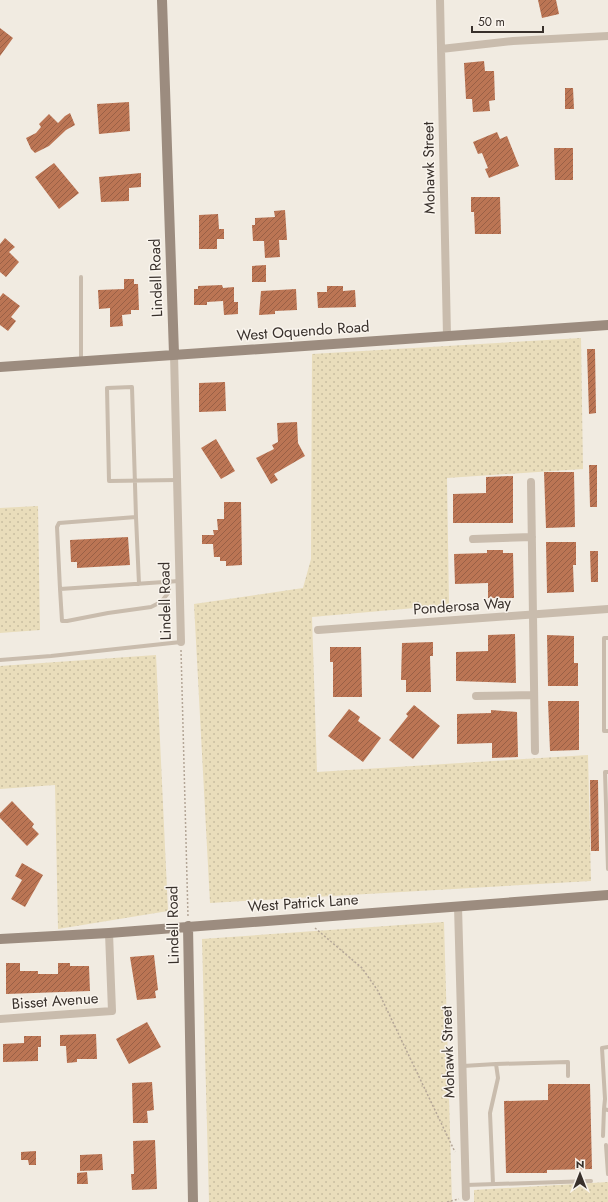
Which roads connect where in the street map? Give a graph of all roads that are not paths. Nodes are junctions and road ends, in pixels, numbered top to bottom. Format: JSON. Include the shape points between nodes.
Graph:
{"nodes":[{"id":1,"x":162,"y":0,"type":"edge"},
{"id":2,"x":440,"y":0,"type":"edge"},
{"id":3,"x":608,"y":36,"type":"edge"},
{"id":4,"x":441,"y":49,"type":"junction"},
{"id":5,"x":81,"y":277,"type":"dead end"},
{"id":6,"x":608,"y":325,"type":"edge"},
{"id":7,"x":447,"y":336,"type":"junction"},
{"id":8,"x":174,"y":354,"type":"junction"},
{"id":9,"x":81,"y":361,"type":"junction"},
{"id":10,"x":0,"y":367,"type":"edge"},
{"id":11,"x":136,"y":480,"type":"junction"},
{"id":12,"x":177,"y":480,"type":"junction"},
{"id":13,"x":531,"y":482,"type":"dead end"},
{"id":14,"x":136,"y":518,"type":"junction"},
{"id":15,"x":532,"y":537,"type":"junction"},
{"id":16,"x":473,"y":538,"type":"dead end"},
{"id":17,"x":179,"y":581,"type":"junction"},
{"id":18,"x":169,"y":582,"type":"junction"},
{"id":19,"x":139,"y":584,"type":"junction"},
{"id":20,"x":60,"y":589,"type":"junction"},
{"id":21,"x":608,"y":609,"type":"edge"},
{"id":22,"x":533,"y":615,"type":"junction"},
{"id":23,"x":318,"y":630,"type":"dead end"},
{"id":24,"x":608,"y":638,"type":"edge"},
{"id":25,"x":181,"y":642,"type":"joint"},
{"id":26,"x":0,"y":660,"type":"edge"},
{"id":27,"x":534,"y":695,"type":"junction"},
{"id":28,"x":476,"y":696,"type":"dead end"},
{"id":29,"x":608,"y":731,"type":"edge"},
{"id":30,"x":535,"y":750,"type":"dead end"},
{"id":31,"x":608,"y":772,"type":"edge"},
{"id":32,"x":608,"y":863,"type":"edge"},
{"id":33,"x":608,"y":869,"type":"edge"},
{"id":34,"x":608,"y":895,"type":"edge"},
{"id":35,"x":458,"y":906,"type":"junction"},
{"id":36,"x":188,"y":926,"type":"junction"},
{"id":37,"x":109,"y":933,"type":"junction"},
{"id":38,"x":0,"y":939,"type":"edge"},
{"id":39,"x":0,"y":1019,"type":"edge"},
{"id":40,"x":608,"y":1048,"type":"edge"},
{"id":41,"x":496,"y":1064,"type":"junction"},
{"id":42,"x":463,"y":1066,"type":"junction"},
{"id":43,"x":568,"y":1076,"type":"dead end"},
{"id":44,"x":606,"y":1110,"type":"edge"},
{"id":45,"x":604,"y":1136,"type":"dead end"},
{"id":46,"x":606,"y":1145,"type":"dead end"},
{"id":47,"x":608,"y":1174,"type":"edge"},
{"id":48,"x":591,"y":1181,"type":"dead end"},
{"id":49,"x":493,"y":1184,"type":"junction"},
{"id":50,"x":465,"y":1185,"type":"junction"},
{"id":51,"x":466,"y":1198,"type":"road end"},
{"id":52,"x":193,"y":1202,"type":"edge"}],
"edges":[{"from":1,"to":8,"type":"street","name":"Lindell Road"},
{"from":2,"to":4,"type":"street","name":"Mohawk Street"},
{"from":3,"to":4,"type":"street","via":[[513,41]]},
{"from":4,"to":7,"type":"street","name":"Mohawk Street"},
{"from":5,"to":9,"type":"lane"},
{"from":6,"to":7,"type":"street","name":"West Oquendo Road"},
{"from":7,"to":8,"type":"street","name":"West Oquendo Road"},
{"from":8,"to":9,"type":"street","name":"West Oquendo Road"},
{"from":8,"to":12,"type":"street","name":"Lindell Road"},
{"from":9,"to":10,"type":"street","name":"West Oquendo Road"},
{"from":11,"to":11,"type":"lane","via":[[109,481],[107,388],[132,387]]},
{"from":11,"to":12,"type":"lane"},
{"from":11,"to":14,"type":"lane"},
{"from":12,"to":17,"type":"street","name":"Lindell Road"},
{"from":13,"to":15,"type":"street"},
{"from":14,"to":19,"type":"lane"},
{"from":14,"to":20,"type":"lane","via":[[59,523],[57,527]]},
{"from":15,"to":16,"type":"street"},
{"from":15,"to":22,"type":"street"},
{"from":17,"to":18,"type":"lane"},
{"from":17,"to":25,"type":"street","name":"Lindell Road"},
{"from":18,"to":19,"type":"lane"},
{"from":18,"to":20,"type":"lane","via":[[169,592],[161,602],[151,607],[67,622],[62,621]]},
{"from":19,"to":20,"type":"lane"},
{"from":21,"to":22,"type":"street","name":"Ponderosa Way"},
{"from":22,"to":23,"type":"street","name":"Ponderosa Way"},
{"from":22,"to":27,"type":"street"},
{"from":24,"to":29,"type":"lane","via":[[604,638],[604,732]]},
{"from":25,"to":26,"type":"lane"},
{"from":27,"to":28,"type":"street"},
{"from":27,"to":30,"type":"street"},
{"from":31,"to":32,"type":"lane","via":[[605,772]]},
{"from":32,"to":33,"type":"lane"},
{"from":34,"to":35,"type":"street","name":"West Patrick Lane"},
{"from":35,"to":36,"type":"street","name":"West Patrick Lane"},
{"from":35,"to":42,"type":"street","name":"Mohawk Street"},
{"from":36,"to":37,"type":"street","name":"West Patrick Lane"},
{"from":36,"to":52,"type":"street","name":"Lindell Road"},
{"from":37,"to":38,"type":"street","name":"West Patrick Lane"},
{"from":37,"to":39,"type":"street","name":"Bisset Avenue","via":[[112,1010]]},
{"from":40,"to":44,"type":"lane","via":[[602,1048]]},
{"from":41,"to":42,"type":"lane"},
{"from":41,"to":43,"type":"lane","via":[[568,1062]]},
{"from":41,"to":49,"type":"lane","via":[[498,1078],[490,1113]]},
{"from":42,"to":50,"type":"street","name":"Mohawk Street"},
{"from":44,"to":45,"type":"lane"},
{"from":46,"to":47,"type":"lane"},
{"from":48,"to":49,"type":"lane"},
{"from":49,"to":50,"type":"lane"},
{"from":50,"to":51,"type":"street","name":"Mohawk Street"}]}
